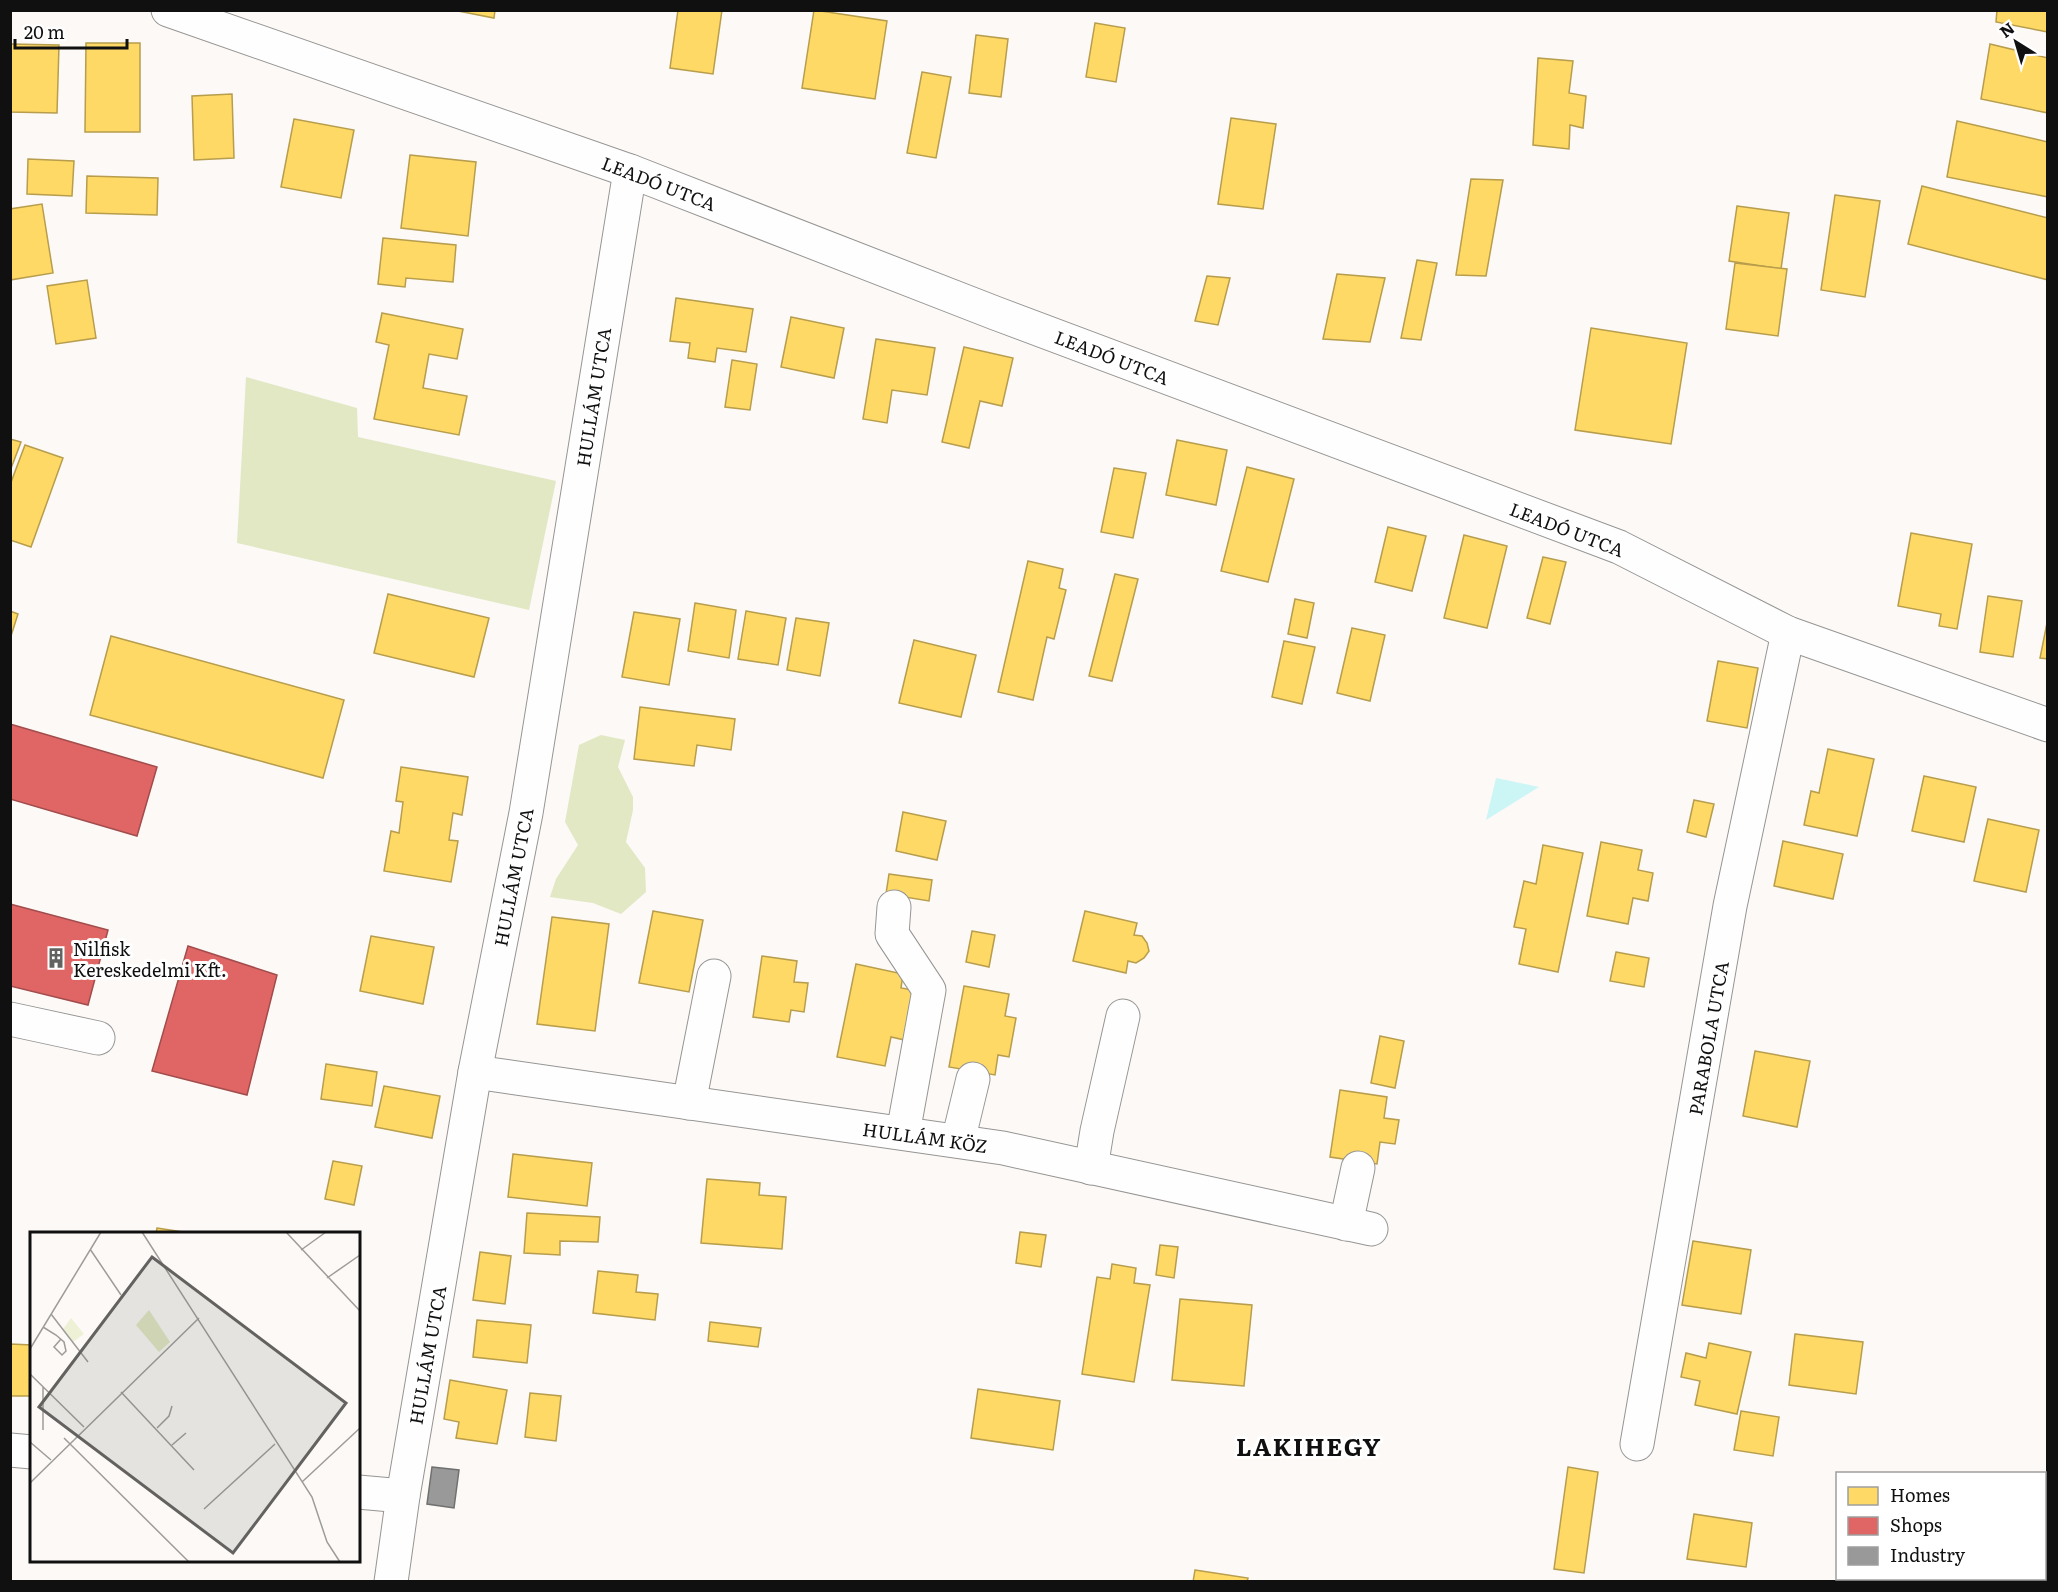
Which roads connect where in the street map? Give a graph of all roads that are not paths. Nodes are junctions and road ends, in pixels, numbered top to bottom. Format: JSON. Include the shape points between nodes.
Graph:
{"nodes":[{"id":1,"x":168,"y":10,"type":"edge"},
{"id":2,"x":630,"y":171,"type":"junction"},
{"id":3,"x":1788,"y":633,"type":"junction"},
{"id":4,"x":2048,"y":724,"type":"edge"},
{"id":5,"x":894,"y":907,"type":"dead end"},
{"id":6,"x":714,"y":976,"type":"dead end"},
{"id":7,"x":1124,"y":1016,"type":"dead end"},
{"id":8,"x":10,"y":1019,"type":"edge"},
{"id":9,"x":98,"y":1038,"type":"dead end"},
{"id":10,"x":475,"y":1072,"type":"junction"},
{"id":11,"x":973,"y":1079,"type":"dead end"},
{"id":12,"x":689,"y":1103,"type":"junction"},
{"id":13,"x":903,"y":1133,"type":"junction"},
{"id":14,"x":958,"y":1141,"type":"junction"},
{"id":15,"x":1091,"y":1168,"type":"junction"},
{"id":16,"x":1358,"y":1168,"type":"dead end"},
{"id":17,"x":1637,"y":1444,"type":"dead end"},
{"id":18,"x":10,"y":1450,"type":"edge"},
{"id":19,"x":30,"y":1452,"type":"edge"},
{"id":20,"x":360,"y":1492,"type":"edge"},
{"id":21,"x":403,"y":1496,"type":"junction"},
{"id":22,"x":391,"y":1581,"type":"edge"}],
"edges":[{"from":1,"to":2,"type":"street","name":"LEADÓ UTCA"},
{"from":2,"to":3,"type":"street","name":"LEADÓ UTCA","via":[[1618,547]]},
{"from":2,"to":10,"type":"street","name":"HULLÁM UTCA","via":[[526,813]]},
{"from":3,"to":4,"type":"street","name":"LEADÓ UTCA"},
{"from":3,"to":17,"type":"street","name":"PARABOLA UTCA","via":[[1730,906]]},
{"from":5,"to":13,"type":"street","via":[[892,934],[929,990]]},
{"from":6,"to":12,"type":"street"},
{"from":7,"to":15,"type":"street"},
{"from":8,"to":9,"type":"street"},
{"from":10,"to":12,"type":"street","name":"HULLÁM KÖZ"},
{"from":10,"to":21,"type":"street","name":"HULLÁM UTCA"},
{"from":11,"to":14,"type":"street"},
{"from":12,"to":13,"type":"street","name":"HULLÁM KÖZ"},
{"from":13,"to":14,"type":"street","name":"HULLÁM KÖZ"},
{"from":14,"to":15,"type":"street","name":"HULLÁM KÖZ"},
{"from":15,"to":16,"type":"street","name":"HULLÁM KÖZ","via":[[1358,1226]]},
{"from":18,"to":19,"type":"street"},
{"from":20,"to":21,"type":"street"},
{"from":21,"to":22,"type":"street","name":"HULLÁM UTCA"}]}
